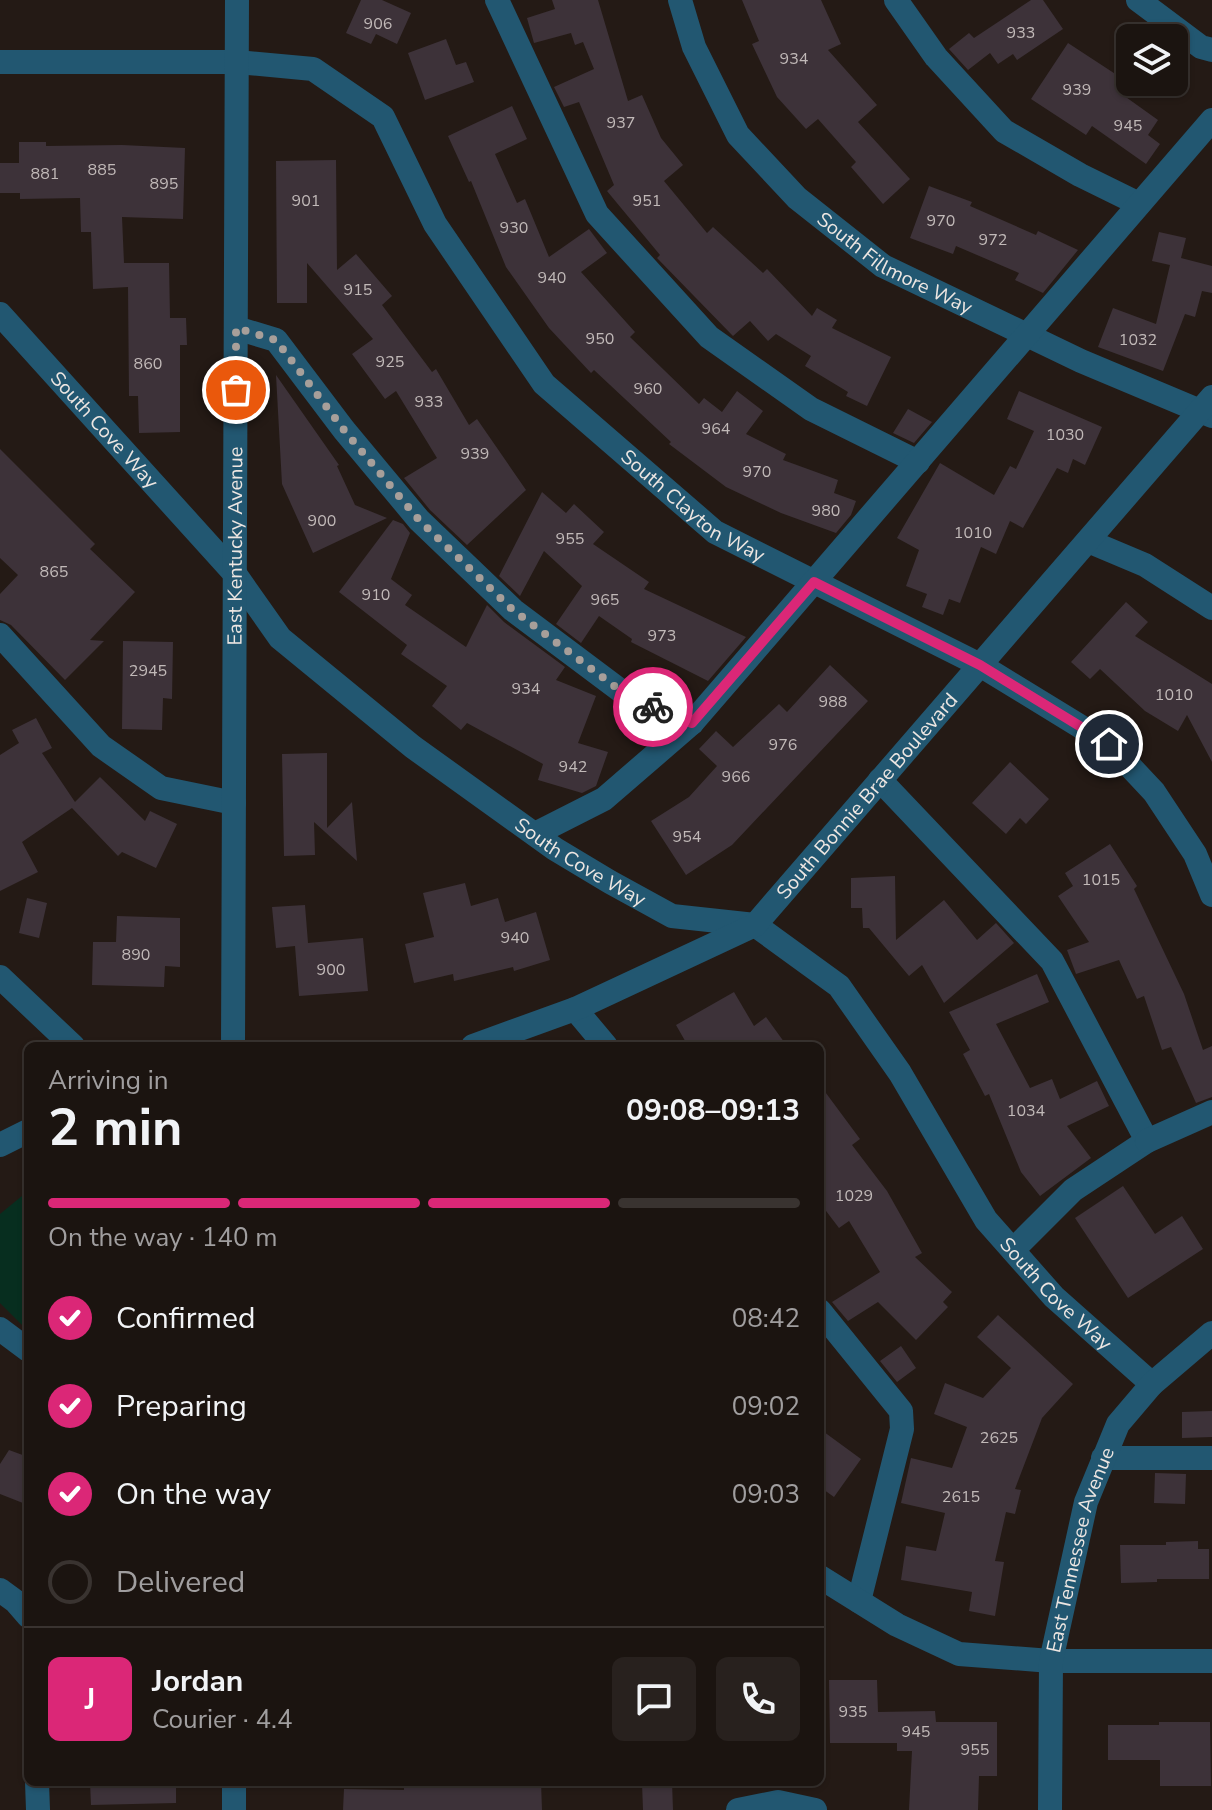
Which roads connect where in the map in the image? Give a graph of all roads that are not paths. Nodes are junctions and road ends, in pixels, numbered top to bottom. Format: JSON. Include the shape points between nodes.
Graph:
{"nodes":[{"id":1,"x":237,"y":0,"type":"edge"},
{"id":2,"x":497,"y":0,"type":"edge"},
{"id":3,"x":680,"y":0,"type":"edge"},
{"id":4,"x":896,"y":0,"type":"edge"},
{"id":5,"x":1138,"y":0,"type":"edge"},
{"id":6,"x":1212,"y":50,"type":"edge"},
{"id":7,"x":0,"y":62,"type":"edge"},
{"id":8,"x":237,"y":62,"type":"junction"},
{"id":9,"x":1212,"y":120,"type":"edge"},
{"id":10,"x":1139,"y":204,"type":"junction"},
{"id":11,"x":0,"y":314,"type":"edge"},
{"id":12,"x":236,"y":328,"type":"junction"},
{"id":13,"x":1027,"y":334,"type":"junction"},
{"id":14,"x":1208,"y":408,"type":"edge"},
{"id":15,"x":918,"y":462,"type":"junction"},
{"id":16,"x":1088,"y":541,"type":"junction"},
{"id":17,"x":235,"y":574,"type":"junction"},
{"id":18,"x":814,"y":582,"type":"junction"},
{"id":19,"x":1212,"y":608,"type":"edge"},
{"id":20,"x":0,"y":635,"type":"edge"},
{"id":21,"x":980,"y":665,"type":"junction"},
{"id":22,"x":692,"y":723,"type":"junction"},
{"id":23,"x":880,"y":780,"type":"junction"},
{"id":24,"x":234,"y":803,"type":"junction"},
{"id":25,"x":535,"y":834,"type":"junction"},
{"id":26,"x":1212,"y":895,"type":"edge"},
{"id":27,"x":755,"y":925,"type":"junction"},
{"id":28,"x":0,"y":977,"type":"edge"},
{"id":29,"x":575,"y":1009,"type":"junction"},
{"id":30,"x":69,"y":1042,"type":"edge"},
{"id":31,"x":233,"y":1042,"type":"edge"},
{"id":32,"x":484,"y":1042,"type":"edge"},
{"id":33,"x":603,"y":1042,"type":"edge"},
{"id":34,"x":1212,"y":1112,"type":"edge"},
{"id":35,"x":24,"y":1133,"type":"edge"},
{"id":36,"x":1147,"y":1141,"type":"junction"},
{"id":37,"x":0,"y":1145,"type":"edge"},
{"id":38,"x":1013,"y":1250,"type":"junction"},
{"id":39,"x":824,"y":1316,"type":"edge"},
{"id":40,"x":0,"y":1329,"type":"edge"},
{"id":41,"x":1212,"y":1333,"type":"edge"},
{"id":42,"x":24,"y":1347,"type":"edge"},
{"id":43,"x":1152,"y":1384,"type":"junction"},
{"id":44,"x":1103,"y":1458,"type":"junction"},
{"id":45,"x":1212,"y":1458,"type":"edge"},
{"id":46,"x":824,"y":1579,"type":"edge"},
{"id":47,"x":0,"y":1590,"type":"edge"},
{"id":48,"x":859,"y":1601,"type":"junction"},
{"id":49,"x":24,"y":1611,"type":"edge"},
{"id":50,"x":1051,"y":1661,"type":"junction"},
{"id":51,"x":1212,"y":1661,"type":"edge"},
{"id":52,"x":37,"y":1786,"type":"edge"},
{"id":53,"x":234,"y":1786,"type":"edge"},
{"id":54,"x":38,"y":1810,"type":"edge"},
{"id":55,"x":234,"y":1810,"type":"edge"},
{"id":56,"x":738,"y":1810,"type":"edge"},
{"id":57,"x":815,"y":1810,"type":"edge"},
{"id":58,"x":1050,"y":1810,"type":"edge"}],
"edges":[{"from":1,"to":8,"type":"street","name":"East Kentucky Avenue"},
{"from":2,"to":15,"type":"street","via":[[597,214],[709,337],[811,409]]},
{"from":3,"to":13,"type":"street","name":"South Fillmore Way","via":[[694,47],[738,135],[797,198],[883,266]]},
{"from":4,"to":10,"type":"street","via":[[936,57],[1004,131]]},
{"from":5,"to":6,"type":"street"},
{"from":7,"to":8,"type":"street","name":"South Clayton Way"},
{"from":8,"to":12,"type":"street","name":"East Kentucky Avenue"},
{"from":8,"to":18,"type":"street","name":"South Clayton Way","via":[[313,69],[383,117],[435,224],[544,384],[715,532]]},
{"from":9,"to":10,"type":"street"},
{"from":10,"to":13,"type":"street"},
{"from":11,"to":17,"type":"street","name":"South Cove Way"},
{"from":12,"to":17,"type":"street","name":"East Kentucky Avenue"},
{"from":12,"to":22,"type":"street","via":[[276,340],[419,520],[513,610],[625,694]]},
{"from":13,"to":14,"type":"street","name":"South Fillmore Way","via":[[1081,361]]},
{"from":13,"to":15,"type":"street"},
{"from":14,"to":16,"type":"street","name":"South Bonnie Brae Boulevard"},
{"from":15,"to":18,"type":"street"},
{"from":16,"to":19,"type":"street","via":[[1145,565]]},
{"from":16,"to":21,"type":"street","name":"South Bonnie Brae Boulevard"},
{"from":17,"to":24,"type":"street","name":"East Kentucky Avenue"},
{"from":17,"to":25,"type":"street","name":"South Cove Way","via":[[280,638],[413,747]]},
{"from":18,"to":21,"type":"street","name":"South Clayton Way"},
{"from":18,"to":22,"type":"street"},
{"from":20,"to":24,"type":"street","via":[[101,746],[161,788]]},
{"from":21,"to":23,"type":"street","name":"South Bonnie Brae Boulevard"},
{"from":21,"to":26,"type":"street","name":"South Clayton Way","via":[[1109,744],[1154,792],[1195,854]]},
{"from":22,"to":25,"type":"street","via":[[604,799]]},
{"from":23,"to":27,"type":"street","name":"South Bonnie Brae Boulevard"},
{"from":23,"to":36,"type":"street","via":[[1052,961]]},
{"from":24,"to":31,"type":"street","name":"East Kentucky Avenue"},
{"from":25,"to":27,"type":"street","name":"South Cove Way","via":[[672,916]]},
{"from":27,"to":29,"type":"street","name":"South Bonnie Brae Boulevard"},
{"from":27,"to":38,"type":"street","name":"South Cove Way","via":[[839,986],[900,1073],[986,1220]]},
{"from":28,"to":30,"type":"street"},
{"from":29,"to":32,"type":"street","name":"South Bonnie Brae Boulevard"},
{"from":29,"to":33,"type":"street"},
{"from":34,"to":36,"type":"street"},
{"from":35,"to":37,"type":"street"},
{"from":36,"to":38,"type":"street","via":[[1073,1190]]},
{"from":38,"to":43,"type":"street","name":"South Cove Way","via":[[1054,1297]]},
{"from":39,"to":48,"type":"street","via":[[901,1411],[902,1429]]},
{"from":40,"to":42,"type":"street"},
{"from":41,"to":43,"type":"street","name":"East Tennessee Avenue"},
{"from":43,"to":44,"type":"street","name":"East Tennessee Avenue","via":[[1118,1424]]},
{"from":44,"to":45,"type":"street"},
{"from":44,"to":50,"type":"street","name":"East Tennessee Avenue","via":[[1086,1502]]},
{"from":46,"to":48,"type":"street"},
{"from":47,"to":49,"type":"street"},
{"from":48,"to":50,"type":"street","via":[[959,1654]]},
{"from":50,"to":51,"type":"street"},
{"from":50,"to":58,"type":"street","name":"East Tennessee Avenue"},
{"from":52,"to":54,"type":"street"},
{"from":53,"to":55,"type":"street"},
{"from":56,"to":57,"type":"street","via":[[778,1802]]}]}
